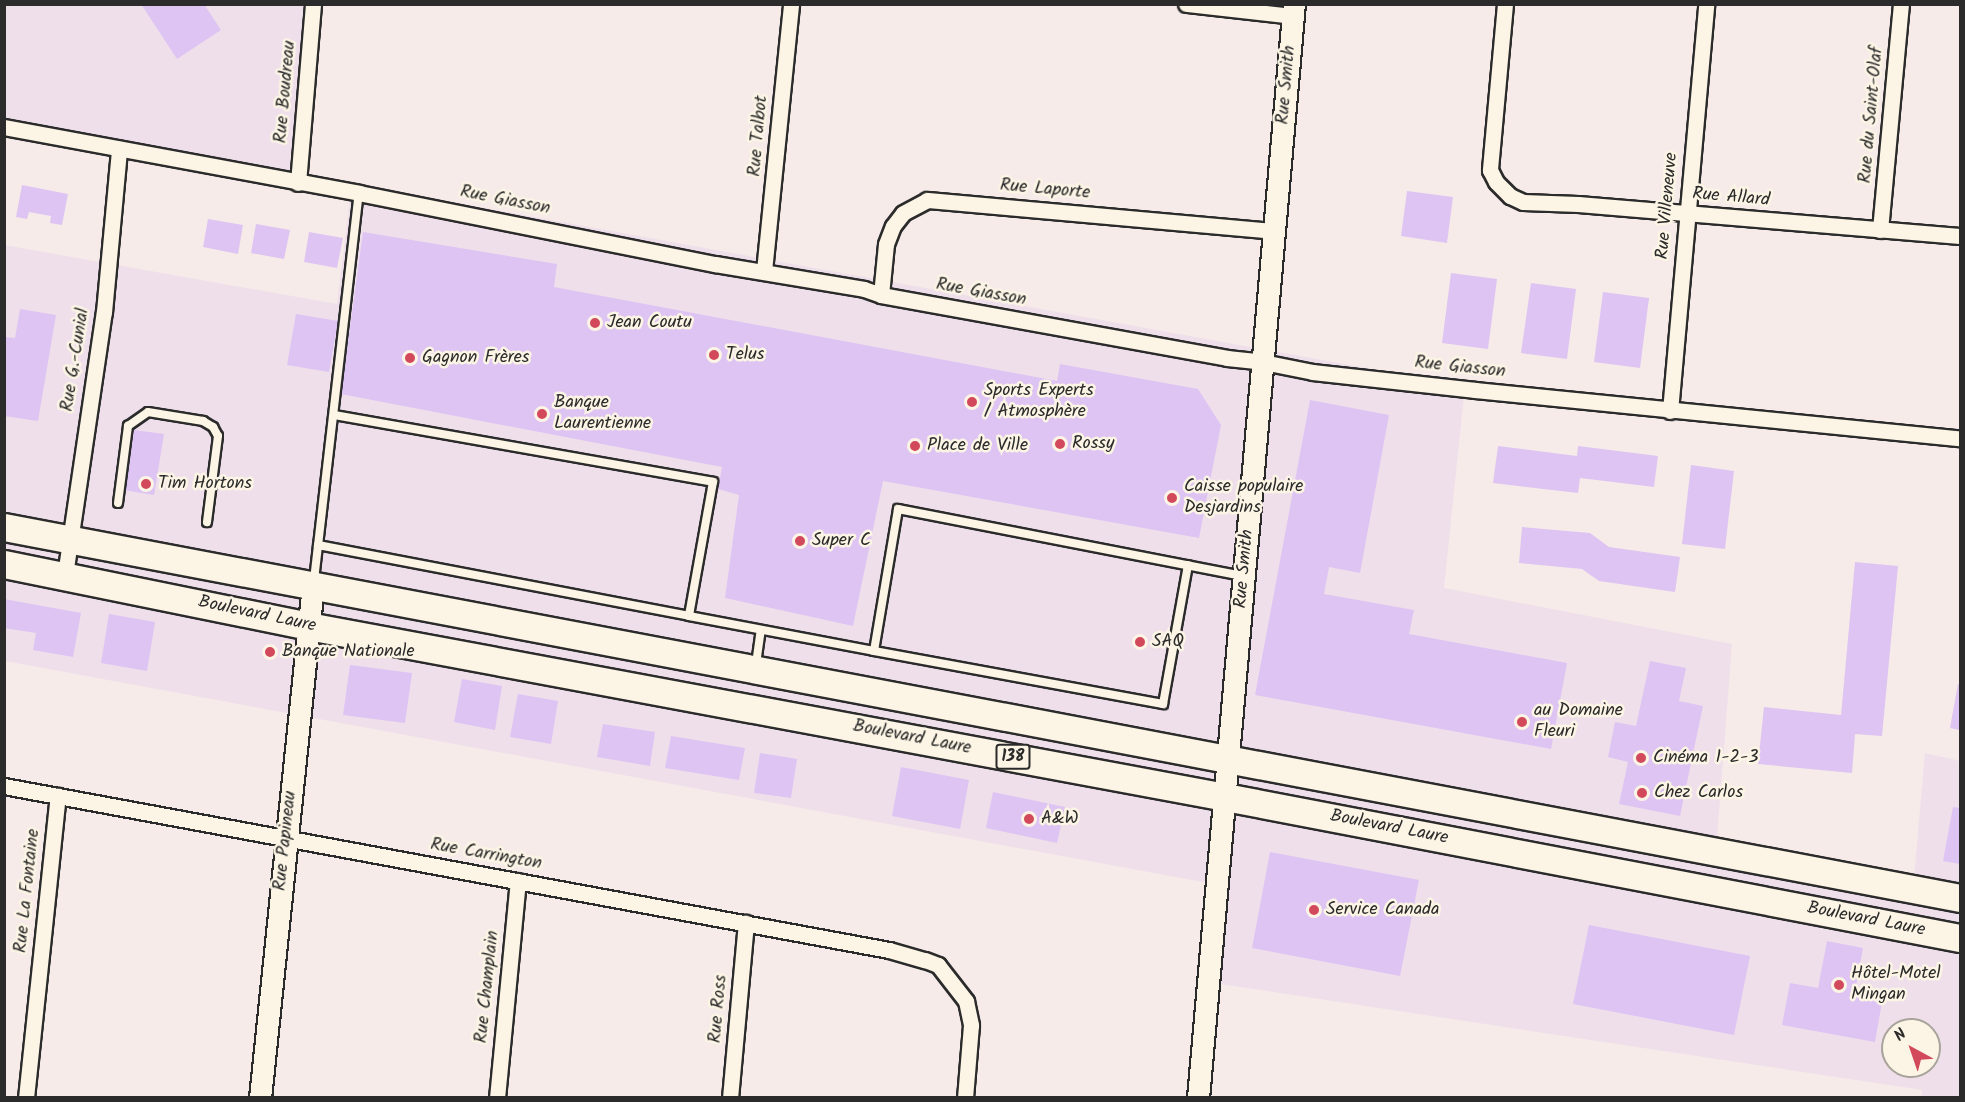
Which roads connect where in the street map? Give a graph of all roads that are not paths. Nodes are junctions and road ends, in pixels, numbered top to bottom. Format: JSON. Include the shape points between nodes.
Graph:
{"nodes":[{"id":1,"x":313,"y":4,"type":"edge"},
{"id":2,"x":791,"y":4,"type":"edge"},
{"id":3,"x":1186,"y":4,"type":"edge"},
{"id":4,"x":1504,"y":4,"type":"edge"},
{"id":5,"x":1706,"y":4,"type":"edge"},
{"id":6,"x":1901,"y":4,"type":"edge"},
{"id":7,"x":1293,"y":10,"type":"edge"},
{"id":8,"x":4,"y":127,"type":"edge"},
{"id":9,"x":119,"y":149,"type":"junction"},
{"id":10,"x":298,"y":183,"type":"junction"},
{"id":11,"x":359,"y":193,"type":"junction"},
{"id":12,"x":1687,"y":215,"type":"junction"},
{"id":13,"x":1880,"y":230,"type":"junction"},
{"id":14,"x":1274,"y":231,"type":"junction"},
{"id":15,"x":1960,"y":236,"type":"edge"},
{"id":16,"x":764,"y":271,"type":"junction"},
{"id":17,"x":881,"y":295,"type":"junction"},
{"id":18,"x":1263,"y":362,"type":"junction"},
{"id":19,"x":1670,"y":411,"type":"junction"},
{"id":20,"x":334,"y":414,"type":"junction"},
{"id":21,"x":1960,"y":438,"type":"edge"},
{"id":22,"x":118,"y":502,"type":"dead end"},
{"id":23,"x":207,"y":522,"type":"dead end"},
{"id":24,"x":4,"y":527,"type":"edge"},
{"id":25,"x":71,"y":539,"type":"junction"},
{"id":26,"x":318,"y":545,"type":"junction"},
{"id":27,"x":4,"y":564,"type":"edge"},
{"id":28,"x":1188,"y":566,"type":"junction"},
{"id":29,"x":65,"y":575,"type":"junction"},
{"id":30,"x":1245,"y":576,"type":"junction"},
{"id":31,"x":313,"y":585,"type":"junction"},
{"id":32,"x":689,"y":616,"type":"junction"},
{"id":33,"x":308,"y":626,"type":"junction"},
{"id":34,"x":761,"y":630,"type":"junction"},
{"id":35,"x":874,"y":651,"type":"junction"},
{"id":36,"x":755,"y":668,"type":"junction"},
{"id":37,"x":1229,"y":758,"type":"junction"},
{"id":38,"x":4,"y":786,"type":"edge"},
{"id":39,"x":58,"y":796,"type":"junction"},
{"id":40,"x":1225,"y":797,"type":"junction"},
{"id":41,"x":286,"y":838,"type":"junction"},
{"id":42,"x":518,"y":881,"type":"junction"},
{"id":43,"x":1960,"y":898,"type":"edge"},
{"id":44,"x":746,"y":923,"type":"junction"},
{"id":45,"x":1960,"y":938,"type":"edge"},
{"id":46,"x":26,"y":1098,"type":"edge"},
{"id":47,"x":260,"y":1098,"type":"edge"},
{"id":48,"x":497,"y":1098,"type":"edge"},
{"id":49,"x":730,"y":1098,"type":"edge"},
{"id":50,"x":965,"y":1098,"type":"edge"},
{"id":51,"x":1197,"y":1098,"type":"edge"}],
"edges":[{"from":1,"to":10,"type":"street","name":"Rue Boudreau"},
{"from":2,"to":16,"type":"street","name":"Rue Talbot"},
{"from":3,"to":7,"type":"street"},
{"from":4,"to":12,"type":"street","name":"Rue Allard","via":[[1490,170],[1502,190],[1523,202]]},
{"from":5,"to":12,"type":"street","name":"Rue Villeneuve"},
{"from":6,"to":13,"type":"street","name":"Rue du Saint-Olaf"},
{"from":7,"to":14,"type":"street","name":"Rue Smith"},
{"from":8,"to":9,"type":"street","name":"Rue Giasson"},
{"from":9,"to":10,"type":"street","name":"Rue Giasson"},
{"from":9,"to":25,"type":"street","name":"Rue G.-Cunial","via":[[104,312]]},
{"from":10,"to":11,"type":"street","name":"Rue Giasson"},
{"from":11,"to":16,"type":"street","name":"Rue Giasson"},
{"from":11,"to":20,"type":"lane"},
{"from":12,"to":13,"type":"street","name":"Rue Allard"},
{"from":12,"to":19,"type":"street","name":"Rue Villeneuve"},
{"from":13,"to":15,"type":"street","name":"Rue Allard"},
{"from":14,"to":17,"type":"street","name":"Rue Laporte","via":[[927,200],[903,213],[894,226],[886,244]]},
{"from":14,"to":18,"type":"street","name":"Rue Smith"},
{"from":16,"to":17,"type":"street","name":"Rue Giasson"},
{"from":17,"to":18,"type":"street","name":"Rue Giasson"},
{"from":18,"to":19,"type":"street","name":"Rue Giasson","via":[[1313,372]]},
{"from":18,"to":30,"type":"street","name":"Rue Smith"},
{"from":19,"to":21,"type":"street","name":"Rue Giasson"},
{"from":20,"to":26,"type":"lane"},
{"from":20,"to":32,"type":"lane","via":[[713,482]]},
{"from":22,"to":23,"type":"lane","via":[[128,426],[148,412],[203,421],[218,436]]},
{"from":24,"to":25,"type":"highway","number":"138"},
{"from":25,"to":29,"type":"street","name":"Rue G.-Cunial"},
{"from":25,"to":31,"type":"highway","number":"138"},
{"from":26,"to":31,"type":"lane"},
{"from":26,"to":32,"type":"lane"},
{"from":27,"to":29,"type":"highway","name":"Boulevard Laure","number":"138"},
{"from":28,"to":30,"type":"lane"},
{"from":28,"to":35,"type":"lane","via":[[1163,704]]},
{"from":28,"to":35,"type":"lane","via":[[898,509]]},
{"from":29,"to":33,"type":"highway","name":"Boulevard Laure","number":"138"},
{"from":30,"to":37,"type":"street","name":"Rue Smith"},
{"from":31,"to":33,"type":"street","name":"Rue Papineau"},
{"from":31,"to":36,"type":"highway","number":"138"},
{"from":32,"to":34,"type":"lane"},
{"from":33,"to":40,"type":"highway","name":"Boulevard Laure","number":"138"},
{"from":33,"to":41,"type":"street","name":"Rue Papineau"},
{"from":34,"to":35,"type":"lane"},
{"from":34,"to":36,"type":"lane"},
{"from":36,"to":37,"type":"highway","number":"138"},
{"from":37,"to":40,"type":"street","name":"Rue Smith"},
{"from":37,"to":43,"type":"highway","number":"138"},
{"from":38,"to":39,"type":"street","name":"Rue Carrington"},
{"from":39,"to":41,"type":"street","name":"Rue Carrington"},
{"from":39,"to":46,"type":"street","name":"Rue La Fontaine"},
{"from":40,"to":45,"type":"highway","name":"Boulevard Laure","number":"138"},
{"from":40,"to":51,"type":"street","name":"Rue Smith"},
{"from":41,"to":42,"type":"street","name":"Rue Carrington"},
{"from":41,"to":47,"type":"street","name":"Rue Papineau"},
{"from":42,"to":44,"type":"street","name":"Rue Carrington"},
{"from":42,"to":48,"type":"street","name":"Rue Champlain"},
{"from":44,"to":49,"type":"street","name":"Rue Ross"},
{"from":44,"to":50,"type":"street","name":"Rue Carrington","via":[[889,950],[938,965],[966,1001],[971,1025]]}]}
